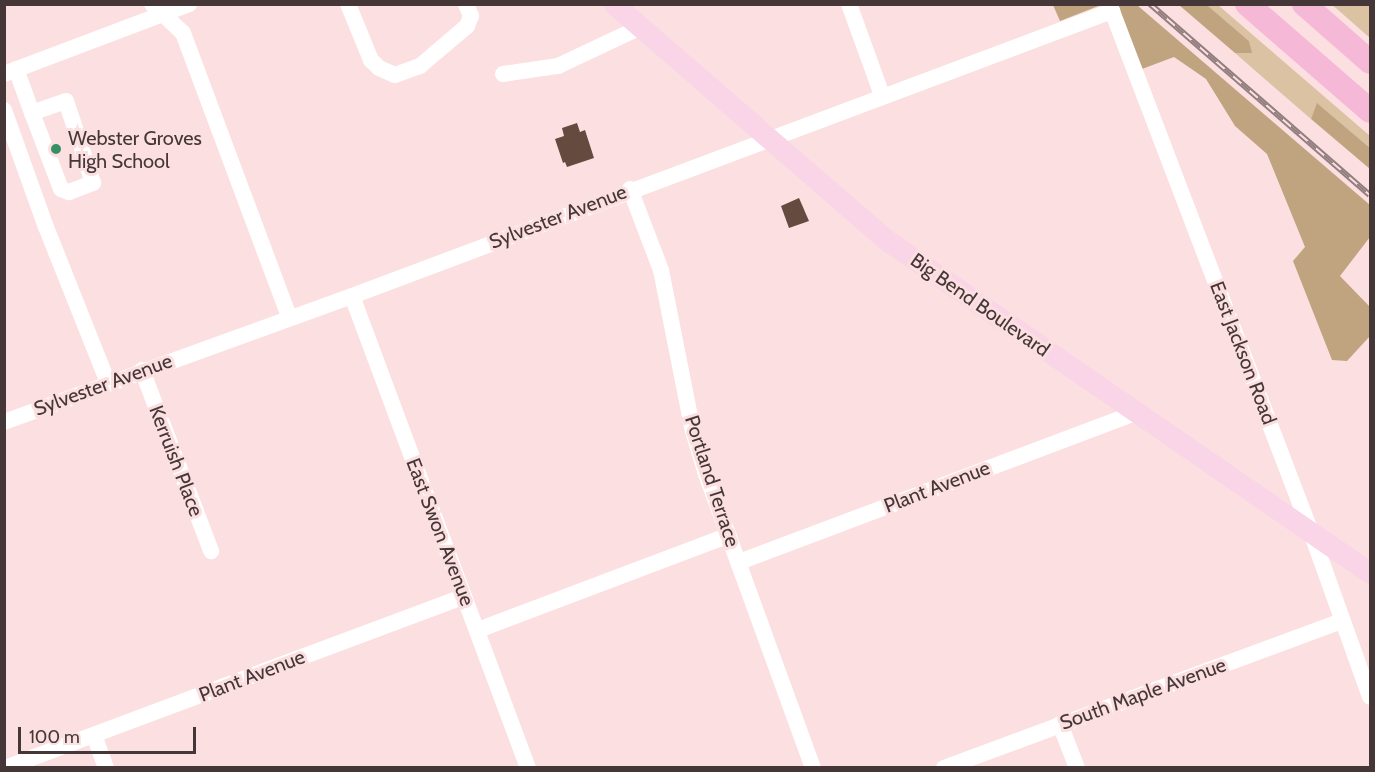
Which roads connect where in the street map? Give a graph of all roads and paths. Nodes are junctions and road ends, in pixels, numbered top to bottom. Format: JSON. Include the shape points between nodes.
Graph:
{"nodes":[{"id":1,"x":189,"y":4,"type":"edge"},
{"id":2,"x":348,"y":4,"type":"edge"},
{"id":3,"x":466,"y":4,"type":"edge"},
{"id":4,"x":614,"y":4,"type":"edge"},
{"id":5,"x":849,"y":4,"type":"edge"},
{"id":6,"x":1247,"y":4,"type":"edge"},
{"id":7,"x":1304,"y":4,"type":"edge"},
{"id":8,"x":157,"y":9,"type":"edge"},
{"id":9,"x":1112,"y":10,"type":"joint"},
{"id":10,"x":641,"y":27,"type":"junction"},
{"id":11,"x":1371,"y":62,"type":"edge"},
{"id":12,"x":10,"y":72,"type":"edge"},
{"id":13,"x":503,"y":74,"type":"dead end"},
{"id":14,"x":882,"y":95,"type":"junction"},
{"id":15,"x":4,"y":110,"type":"edge"},
{"id":16,"x":1371,"y":111,"type":"edge"},
{"id":17,"x":32,"y":113,"type":"junction"},
{"id":18,"x":768,"y":138,"type":"junction"},
{"id":19,"x":630,"y":189,"type":"junction"},
{"id":20,"x":352,"y":296,"type":"junction"},
{"id":21,"x":289,"y":317,"type":"junction"},
{"id":22,"x":142,"y":370,"type":"junction"},
{"id":23,"x":108,"y":383,"type":"junction"},
{"id":24,"x":1136,"y":412,"type":"junction"},
{"id":25,"x":4,"y":422,"type":"edge"},
{"id":26,"x":1311,"y":532,"type":"junction"},
{"id":27,"x":729,"y":535,"type":"junction"},
{"id":28,"x":211,"y":551,"type":"dead end"},
{"id":29,"x":739,"y":562,"type":"junction"},
{"id":30,"x":1371,"y":573,"type":"edge"},
{"id":31,"x":464,"y":596,"type":"junction"},
{"id":32,"x":1342,"y":621,"type":"junction"},
{"id":33,"x":478,"y":630,"type":"junction"},
{"id":34,"x":1371,"y":697,"type":"edge"},
{"id":35,"x":1060,"y":724,"type":"junction"},
{"id":36,"x":94,"y":735,"type":"junction"},
{"id":37,"x":5,"y":768,"type":"edge"},
{"id":38,"x":106,"y":768,"type":"edge"},
{"id":39,"x":528,"y":768,"type":"edge"},
{"id":40,"x":813,"y":768,"type":"edge"},
{"id":41,"x":944,"y":768,"type":"edge"},
{"id":42,"x":1077,"y":768,"type":"edge"}],
"edges":[{"from":1,"to":8,"type":"street"},
{"from":2,"to":3,"type":"street","via":[[370,60],[395,75],[420,66],[467,27],[471,16]]},
{"from":4,"to":10,"type":"main road","name":"Big Bend Boulevard"},
{"from":5,"to":14,"type":"street"},
{"from":6,"to":16,"type":"highway"},
{"from":7,"to":11,"type":"highway"},
{"from":8,"to":12,"type":"street"},
{"from":8,"to":21,"type":"street","via":[[183,33]]},
{"from":9,"to":14,"type":"street","name":"Sylvester Avenue"},
{"from":9,"to":26,"type":"street","name":"East Jackson Road"},
{"from":10,"to":13,"type":"street","via":[[558,66]]},
{"from":10,"to":18,"type":"main road","name":"Big Bend Boulevard"},
{"from":12,"to":17,"type":"street"},
{"from":14,"to":18,"type":"street","name":"Sylvester Avenue"},
{"from":15,"to":23,"type":"street"},
{"from":17,"to":17,"type":"street","via":[[61,189],[69,192],[93,183],[66,101]]},
{"from":18,"to":19,"type":"street","name":"Sylvester Avenue"},
{"from":18,"to":24,"type":"main road","name":"Big Bend Boulevard","via":[[888,241]]},
{"from":19,"to":20,"type":"street","name":"Sylvester Avenue"},
{"from":19,"to":27,"type":"street","name":"Portland Terrace","via":[[661,270],[693,431]]},
{"from":20,"to":21,"type":"street","name":"Sylvester Avenue"},
{"from":20,"to":31,"type":"street","name":"East Swon Avenue"},
{"from":21,"to":22,"type":"street","name":"Sylvester Avenue"},
{"from":22,"to":23,"type":"street","name":"Sylvester Avenue"},
{"from":22,"to":28,"type":"street","name":"Kerruish Place"},
{"from":23,"to":25,"type":"street","name":"Sylvester Avenue"},
{"from":24,"to":26,"type":"main road","name":"Big Bend Boulevard"},
{"from":24,"to":29,"type":"street","name":"Plant Avenue"},
{"from":26,"to":30,"type":"main road","name":"Big Bend Boulevard"},
{"from":26,"to":32,"type":"street","name":"East Jackson Road"},
{"from":27,"to":29,"type":"street","name":"Portland Terrace"},
{"from":27,"to":33,"type":"street"},
{"from":29,"to":40,"type":"street","name":"Portland Terrace"},
{"from":31,"to":33,"type":"street","name":"East Swon Avenue"},
{"from":31,"to":36,"type":"street","name":"Plant Avenue"},
{"from":32,"to":34,"type":"street","name":"East Jackson Road"},
{"from":32,"to":35,"type":"street","name":"South Maple Avenue"},
{"from":33,"to":39,"type":"street","name":"East Swon Avenue"},
{"from":35,"to":41,"type":"street","name":"South Maple Avenue"},
{"from":35,"to":42,"type":"street"},
{"from":36,"to":37,"type":"street","name":"Plant Avenue"},
{"from":36,"to":38,"type":"street"}]}
